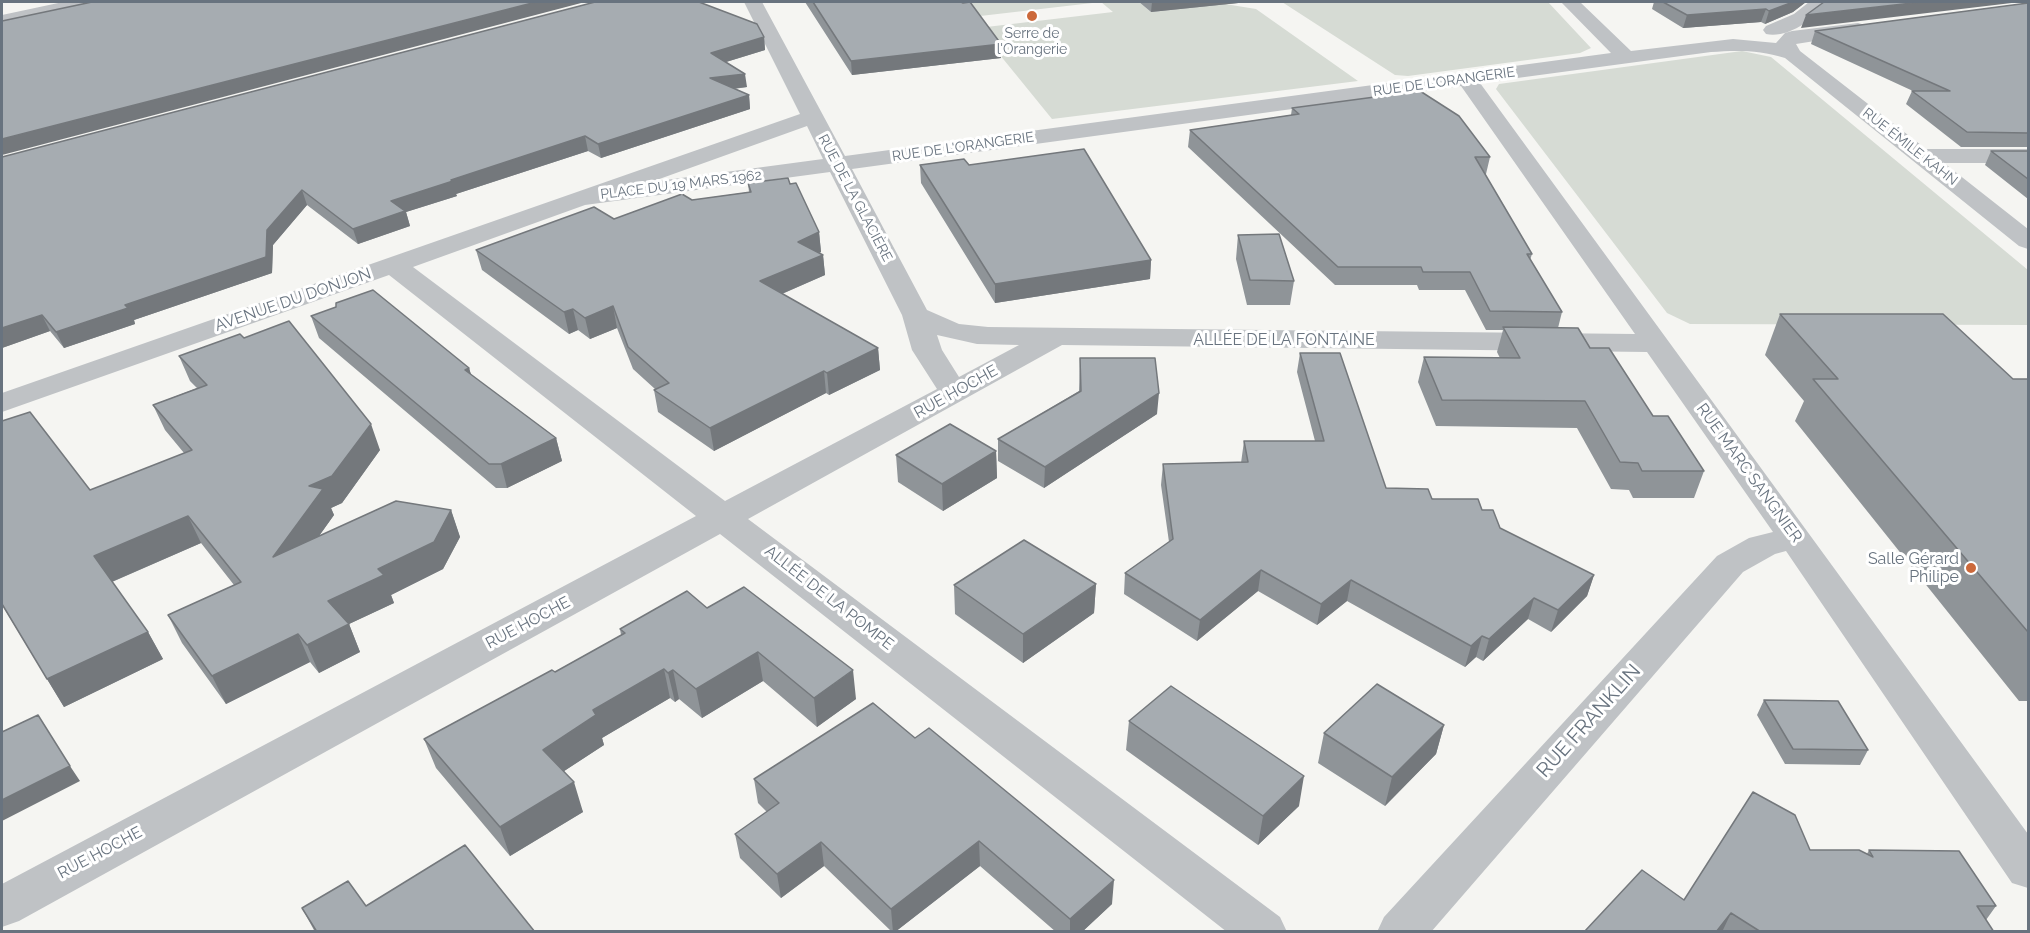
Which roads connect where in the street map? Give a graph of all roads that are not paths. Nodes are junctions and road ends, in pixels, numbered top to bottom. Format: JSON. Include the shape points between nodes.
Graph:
{"nodes":[{"id":1,"x":87,"y":2,"type":"edge"},
{"id":2,"x":753,"y":2,"type":"edge"},
{"id":3,"x":1570,"y":2,"type":"edge"},
{"id":4,"x":1819,"y":2,"type":"edge"},
{"id":5,"x":2,"y":20,"type":"edge"},
{"id":6,"x":1793,"y":22,"type":"junction"},
{"id":7,"x":1874,"y":27,"type":"edge"},
{"id":8,"x":1828,"y":33,"type":"junction"},
{"id":9,"x":1712,"y":46,"type":"junction"},
{"id":10,"x":1792,"y":54,"type":"junction"},
{"id":11,"x":1626,"y":57,"type":"junction"},
{"id":12,"x":1466,"y":79,"type":"junction"},
{"id":13,"x":812,"y":117,"type":"junction"},
{"id":14,"x":1922,"y":156,"type":"junction"},
{"id":15,"x":2028,"y":156,"type":"edge"},
{"id":16,"x":838,"y":164,"type":"junction"},
{"id":17,"x":585,"y":198,"type":"junction"},
{"id":18,"x":2028,"y":241,"type":"edge"},
{"id":19,"x":393,"y":265,"type":"junction"},
{"id":20,"x":916,"y":315,"type":"junction"},
{"id":21,"x":1054,"y":338,"type":"junction"},
{"id":22,"x":1655,"y":343,"type":"junction"},
{"id":23,"x":955,"y":393,"type":"junction"},
{"id":24,"x":2,"y":403,"type":"edge"},
{"id":25,"x":725,"y":518,"type":"junction"},
{"id":26,"x":1796,"y":537,"type":"junction"},
{"id":27,"x":2028,"y":869,"type":"edge"},
{"id":28,"x":2,"y":907,"type":"edge"},
{"id":29,"x":1263,"y":932,"type":"edge"},
{"id":30,"x":1401,"y":932,"type":"edge"}],
"edges":[{"from":1,"to":5,"type":"street"},
{"from":2,"to":13,"type":"street","name":"RUE DE LA GLACIÈRE"},
{"from":3,"to":11,"type":"street"},
{"from":4,"to":6,"type":"street"},
{"from":6,"to":8,"type":"street"},
{"from":6,"to":9,"type":"street"},
{"from":7,"to":8,"type":"street"},
{"from":8,"to":10,"type":"street","via":[[1787,40]]},
{"from":9,"to":10,"type":"street","name":"RUE DE L'ORANGERIE","via":[[1759,44]]},
{"from":9,"to":11,"type":"street","name":"RUE DE L'ORANGERIE"},
{"from":10,"to":14,"type":"street","name":"RUE ÉMILE KAHN"},
{"from":11,"to":12,"type":"street","name":"RUE DE L'ORANGERIE"},
{"from":12,"to":16,"type":"street","name":"RUE DE L'ORANGERIE"},
{"from":12,"to":22,"type":"street","name":"RUE MARC SANGNIER"},
{"from":13,"to":16,"type":"street","name":"RUE DE LA GLACIÈRE"},
{"from":13,"to":17,"type":"street","name":"PLACE DU 19 MARS 1962"},
{"from":14,"to":15,"type":"street"},
{"from":14,"to":18,"type":"street","name":"RUE ÉMILE KAHN"},
{"from":16,"to":17,"type":"street","name":"PLACE DU 19 MARS 1962"},
{"from":16,"to":20,"type":"street","name":"RUE DE LA GLACIÈRE"},
{"from":17,"to":19,"type":"street","name":"AVENUE DU DONJON"},
{"from":19,"to":24,"type":"street","name":"AVENUE DU DONJON"},
{"from":19,"to":25,"type":"street","name":"ALLÉE DE LA POMPE"},
{"from":20,"to":21,"type":"street","name":"ALLÉE DE LA FONTAINE","via":[[960,334]]},
{"from":20,"to":23,"type":"street","name":"RUE DE LA GLACIÈRE","via":[[927,350]]},
{"from":21,"to":22,"type":"street","name":"ALLÉE DE LA FONTAINE"},
{"from":21,"to":23,"type":"street","name":"RUE HOCHE"},
{"from":22,"to":26,"type":"street","name":"RUE MARC SANGNIER"},
{"from":23,"to":25,"type":"street","name":"RUE HOCHE"},
{"from":25,"to":28,"type":"street","name":"RUE HOCHE"},
{"from":25,"to":29,"type":"street","name":"ALLÉE DE LA POMPE"},
{"from":26,"to":27,"type":"street","name":"RUE MARC SANGNIER"},
{"from":26,"to":30,"type":"street","name":"RUE FRANKLIN","via":[[1762,546],[1730,564]]}]}
